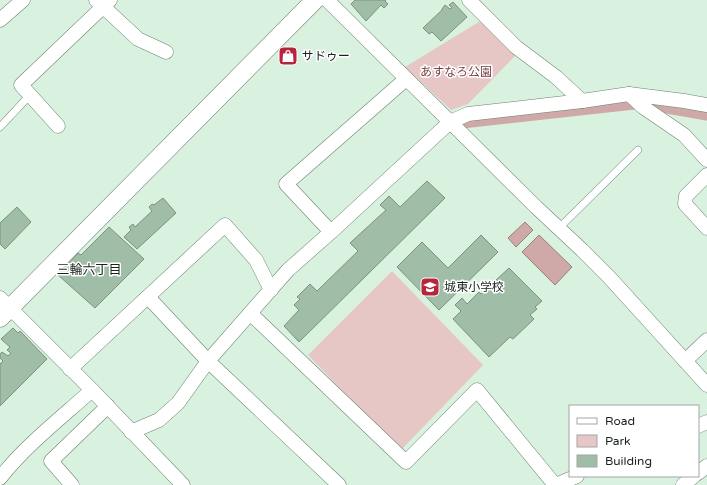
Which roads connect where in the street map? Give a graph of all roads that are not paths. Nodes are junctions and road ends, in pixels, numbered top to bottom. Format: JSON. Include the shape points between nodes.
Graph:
{"nodes":[{"id":1,"x":23,"y":0,"type":"edge"},
{"id":2,"x":315,"y":0,"type":"edge"},
{"id":3,"x":327,"y":0,"type":"edge"},
{"id":4,"x":469,"y":0,"type":"edge"},
{"id":5,"x":103,"y":2,"type":"edge"},
{"id":6,"x":0,"y":20,"type":"edge"},
{"id":7,"x":166,"y":52,"type":"dead end"},
{"id":8,"x":406,"y":79,"type":"junction"},
{"id":9,"x":30,"y":95,"type":"junction"},
{"id":10,"x":636,"y":100,"type":"junction"},
{"id":11,"x":582,"y":101,"type":"junction"},
{"id":12,"x":707,"y":105,"type":"edge"},
{"id":13,"x":450,"y":122,"type":"junction"},
{"id":14,"x":58,"y":126,"type":"dead end"},
{"id":15,"x":0,"y":127,"type":"edge"},
{"id":16,"x":638,"y":150,"type":"dead end"},
{"id":17,"x":707,"y":160,"type":"edge"},
{"id":18,"x":707,"y":175,"type":"edge"},
{"id":19,"x":707,"y":228,"type":"edge"},
{"id":20,"x":558,"y":229,"type":"junction"},
{"id":21,"x":331,"y":232,"type":"junction"},
{"id":22,"x":271,"y":290,"type":"junction"},
{"id":23,"x":148,"y":297,"type":"junction"},
{"id":24,"x":3,"y":308,"type":"edge"},
{"id":25,"x":250,"y":313,"type":"junction"},
{"id":26,"x":707,"y":340,"type":"edge"},
{"id":27,"x":208,"y":361,"type":"junction"},
{"id":28,"x":685,"y":361,"type":"junction"},
{"id":29,"x":70,"y":369,"type":"junction"},
{"id":30,"x":707,"y":385,"type":"edge"},
{"id":31,"x":92,"y":390,"type":"junction"},
{"id":32,"x":108,"y":406,"type":"junction"},
{"id":33,"x":132,"y":432,"type":"junction"},
{"id":34,"x":707,"y":466,"type":"edge"},
{"id":35,"x":699,"y":472,"type":"edge"},
{"id":36,"x":575,"y":477,"type":"edge"},
{"id":37,"x":693,"y":477,"type":"edge"},
{"id":38,"x":0,"y":478,"type":"edge"},
{"id":39,"x":67,"y":483,"type":"edge"},
{"id":40,"x":183,"y":485,"type":"edge"},
{"id":41,"x":339,"y":485,"type":"edge"},
{"id":42,"x":556,"y":485,"type":"edge"},
{"id":43,"x":683,"y":485,"type":"edge"}],
"edges":[{"from":1,"to":6,"type":"street"},
{"from":2,"to":24,"type":"street"},
{"from":3,"to":8,"type":"street"},
{"from":4,"to":11,"type":"street","via":[[516,47],[556,77]]},
{"from":5,"to":7,"type":"street","via":[[138,39]]},
{"from":5,"to":9,"type":"street","via":[[21,85]]},
{"from":8,"to":13,"type":"street"},
{"from":8,"to":21,"type":"street","via":[[286,184]]},
{"from":9,"to":14,"type":"street"},
{"from":9,"to":15,"type":"lane"},
{"from":10,"to":11,"type":"street"},
{"from":10,"to":12,"type":"street","via":[[684,101]]},
{"from":10,"to":17,"type":"street","via":[[684,136]]},
{"from":11,"to":13,"type":"street","via":[[468,114]]},
{"from":13,"to":20,"type":"street"},
{"from":13,"to":21,"type":"street"},
{"from":16,"to":20,"type":"lane"},
{"from":18,"to":19,"type":"street","via":[[686,196],[685,204]]},
{"from":20,"to":28,"type":"street","via":[[609,277]]},
{"from":21,"to":22,"type":"street","via":[[288,270]]},
{"from":22,"to":23,"type":"street","via":[[256,260],[225,225]]},
{"from":22,"to":25,"type":"street"},
{"from":23,"to":27,"type":"street"},
{"from":23,"to":29,"type":"street"},
{"from":24,"to":29,"type":"street"},
{"from":25,"to":27,"type":"street"},
{"from":25,"to":42,"type":"street","via":[[406,462],[477,390]]},
{"from":26,"to":28,"type":"street"},
{"from":27,"to":33,"type":"street","via":[[178,403],[159,420]]},
{"from":27,"to":41,"type":"street"},
{"from":28,"to":30,"type":"street"},
{"from":29,"to":31,"type":"street"},
{"from":31,"to":32,"type":"street"},
{"from":31,"to":38,"type":"street","via":[[37,439]]},
{"from":32,"to":33,"type":"street"},
{"from":32,"to":39,"type":"street","via":[[51,461]]},
{"from":33,"to":40,"type":"street"},
{"from":34,"to":35,"type":"street"},
{"from":36,"to":42,"type":"street"},
{"from":37,"to":43,"type":"street"}]}
